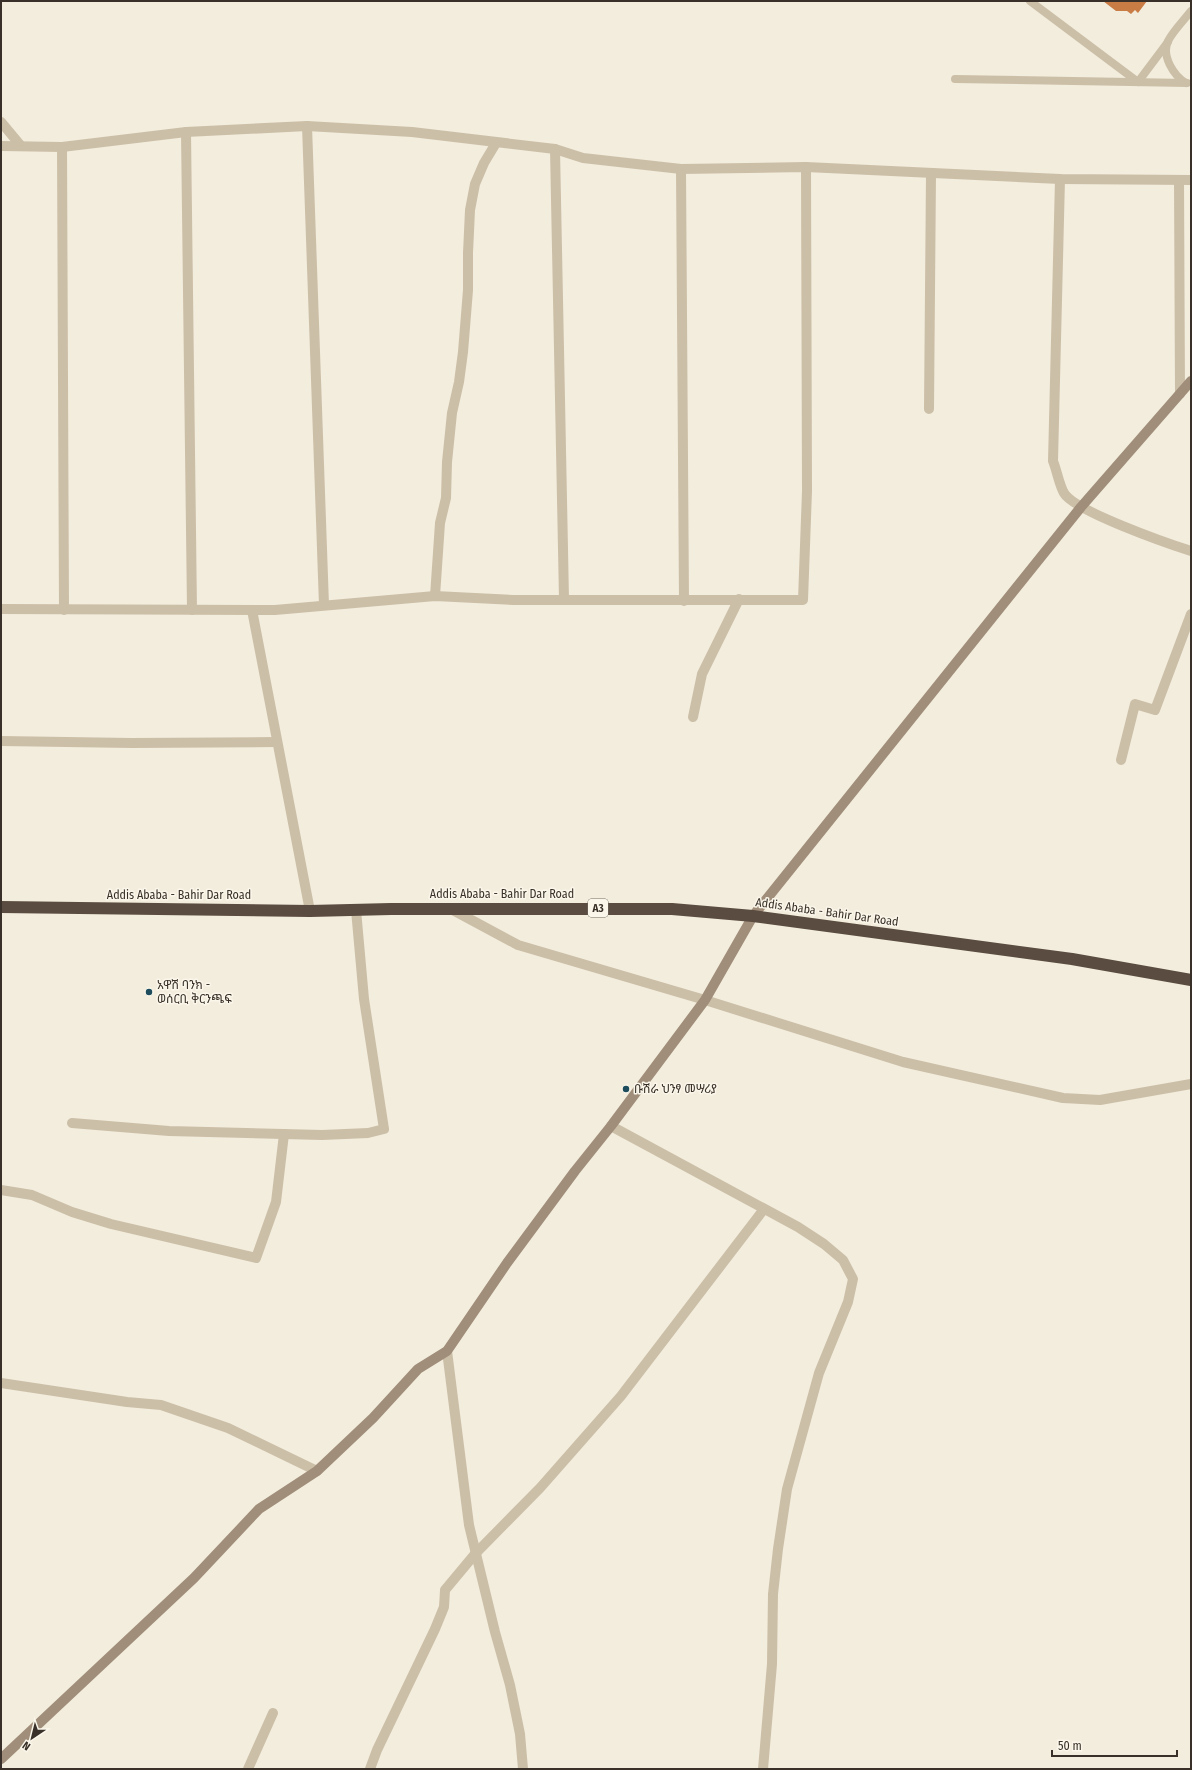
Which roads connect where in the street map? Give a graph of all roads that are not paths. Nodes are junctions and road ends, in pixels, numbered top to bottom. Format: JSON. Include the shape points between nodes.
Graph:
{"nodes":[{"id":1,"x":1036,"y":3,"type":"edge"},
{"id":2,"x":1191,"y":12,"type":"edge"},
{"id":3,"x":1168,"y":42,"type":"junction"},
{"id":4,"x":955,"y":79,"type":"dead end"},
{"id":5,"x":1138,"y":82,"type":"junction"},
{"id":6,"x":1189,"y":84,"type":"edge"},
{"id":7,"x":1,"y":122,"type":"edge"},
{"id":8,"x":307,"y":126,"type":"junction"},
{"id":9,"x":186,"y":132,"type":"junction"},
{"id":10,"x":496,"y":143,"type":"junction"},
{"id":11,"x":1,"y":146,"type":"edge"},
{"id":12,"x":21,"y":146,"type":"junction"},
{"id":13,"x":62,"y":147,"type":"junction"},
{"id":14,"x":555,"y":149,"type":"junction"},
{"id":15,"x":806,"y":167,"type":"junction"},
{"id":16,"x":681,"y":170,"type":"junction"},
{"id":17,"x":931,"y":174,"type":"junction"},
{"id":18,"x":1060,"y":179,"type":"junction"},
{"id":19,"x":1191,"y":180,"type":"edge"},
{"id":20,"x":1179,"y":181,"type":"junction"},
{"id":21,"x":1191,"y":381,"type":"edge"},
{"id":22,"x":1180,"y":394,"type":"junction"},
{"id":23,"x":929,"y":409,"type":"dead end"},
{"id":24,"x":1081,"y":507,"type":"junction"},
{"id":25,"x":1191,"y":551,"type":"edge"},
{"id":26,"x":435,"y":596,"type":"junction"},
{"id":27,"x":564,"y":599,"type":"junction"},
{"id":28,"x":739,"y":599,"type":"junction"},
{"id":29,"x":684,"y":601,"type":"junction"},
{"id":30,"x":324,"y":604,"type":"junction"},
{"id":31,"x":1,"y":609,"type":"edge"},
{"id":32,"x":64,"y":610,"type":"junction"},
{"id":33,"x":192,"y":610,"type":"junction"},
{"id":34,"x":252,"y":610,"type":"junction"},
{"id":35,"x":1191,"y":614,"type":"edge"},
{"id":36,"x":693,"y":717,"type":"dead end"},
{"id":37,"x":1,"y":741,"type":"edge"},
{"id":38,"x":276,"y":742,"type":"junction"},
{"id":39,"x":1121,"y":760,"type":"dead end"},
{"id":40,"x":1,"y":907,"type":"edge"},
{"id":41,"x":450,"y":909,"type":"junction"},
{"id":42,"x":310,"y":910,"type":"junction"},
{"id":43,"x":356,"y":910,"type":"junction"},
{"id":44,"x":753,"y":916,"type":"junction"},
{"id":45,"x":1191,"y":980,"type":"edge"},
{"id":46,"x":705,"y":1000,"type":"junction"},
{"id":47,"x":1191,"y":1084,"type":"edge"},
{"id":48,"x":72,"y":1123,"type":"dead end"},
{"id":49,"x":611,"y":1126,"type":"junction"},
{"id":50,"x":284,"y":1134,"type":"junction"},
{"id":51,"x":1,"y":1190,"type":"edge"},
{"id":52,"x":764,"y":1209,"type":"junction"},
{"id":53,"x":447,"y":1350,"type":"junction"},
{"id":54,"x":1,"y":1383,"type":"edge"},
{"id":55,"x":318,"y":1471,"type":"junction"},
{"id":56,"x":475,"y":1554,"type":"junction"},
{"id":57,"x":272,"y":1713,"type":"dead end"},
{"id":58,"x":1,"y":1759,"type":"edge"},
{"id":59,"x":248,"y":1769,"type":"edge"},
{"id":60,"x":370,"y":1769,"type":"edge"},
{"id":61,"x":523,"y":1769,"type":"edge"},
{"id":62,"x":763,"y":1769,"type":"edge"}],
"edges":[{"from":1,"to":5,"type":"lane"},
{"from":2,"to":3,"type":"lane"},
{"from":3,"to":5,"type":"lane"},
{"from":3,"to":6,"type":"lane","via":[[1167,59],[1180,79]]},
{"from":4,"to":5,"type":"lane"},
{"from":5,"to":6,"type":"lane"},
{"from":7,"to":12,"type":"street"},
{"from":8,"to":9,"type":"street"},
{"from":8,"to":10,"type":"street","via":[[412,132]]},
{"from":8,"to":30,"type":"street"},
{"from":9,"to":13,"type":"street"},
{"from":9,"to":33,"type":"street"},
{"from":10,"to":14,"type":"street"},
{"from":10,"to":26,"type":"street","via":[[474,184],[470,210],[463,352],[460,382],[452,413]]},
{"from":11,"to":12,"type":"street"},
{"from":12,"to":13,"type":"street"},
{"from":13,"to":32,"type":"street"},
{"from":14,"to":16,"type":"street","via":[[583,158]]},
{"from":14,"to":27,"type":"street"},
{"from":15,"to":16,"type":"street"},
{"from":15,"to":17,"type":"street"},
{"from":15,"to":28,"type":"street","via":[[807,491],[803,600]]},
{"from":16,"to":29,"type":"street"},
{"from":17,"to":18,"type":"street"},
{"from":17,"to":23,"type":"street"},
{"from":18,"to":20,"type":"street"},
{"from":18,"to":24,"type":"street","via":[[1053,461],[1064,494]]},
{"from":19,"to":20,"type":"street"},
{"from":20,"to":22,"type":"street"},
{"from":21,"to":22,"type":"street"},
{"from":22,"to":24,"type":"street"},
{"from":24,"to":25,"type":"street","via":[[1159,541]]},
{"from":24,"to":44,"type":"street"},
{"from":26,"to":27,"type":"street","via":[[513,600]]},
{"from":26,"to":30,"type":"street"},
{"from":27,"to":29,"type":"street"},
{"from":28,"to":29,"type":"street"},
{"from":28,"to":36,"type":"street","via":[[702,674]]},
{"from":30,"to":34,"type":"street"},
{"from":31,"to":32,"type":"street"},
{"from":32,"to":33,"type":"street"},
{"from":33,"to":34,"type":"street"},
{"from":34,"to":38,"type":"street"},
{"from":35,"to":39,"type":"street","via":[[1155,710],[1135,704]]},
{"from":37,"to":38,"type":"street"},
{"from":38,"to":42,"type":"street"},
{"from":40,"to":42,"type":"highway","name":"Addis Ababa - Bahir Dar Road","number":"A3"},
{"from":41,"to":43,"type":"highway","name":"Addis Ababa - Bahir Dar Road","number":"A3"},
{"from":41,"to":44,"type":"highway","name":"Addis Ababa - Bahir Dar Road","number":"A3","via":[[672,908]]},
{"from":41,"to":46,"type":"street","via":[[518,945]]},
{"from":42,"to":43,"type":"highway","name":"Addis Ababa - Bahir Dar Road","number":"A3"},
{"from":43,"to":50,"type":"street","via":[[364,999],[384,1129],[368,1133]]},
{"from":44,"to":45,"type":"highway","name":"Addis Ababa - Bahir Dar Road","number":"A3","via":[[1072,959]]},
{"from":44,"to":46,"type":"street"},
{"from":46,"to":47,"type":"street","via":[[903,1062],[1063,1098],[1100,1100]]},
{"from":46,"to":49,"type":"street"},
{"from":48,"to":50,"type":"street","via":[[169,1131]]},
{"from":49,"to":52,"type":"street"},
{"from":49,"to":53,"type":"street","via":[[507,1263]]},
{"from":50,"to":51,"type":"street","via":[[276,1202],[256,1258],[111,1224],[72,1212],[32,1195]]},
{"from":52,"to":56,"type":"street","via":[[621,1396],[540,1488]]},
{"from":52,"to":62,"type":"street","via":[[824,1244],[843,1260],[853,1279],[848,1302],[819,1374],[787,1488],[773,1594],[772,1664]]},
{"from":53,"to":55,"type":"street","via":[[418,1369],[373,1418]]},
{"from":53,"to":56,"type":"street","via":[[469,1525]]},
{"from":54,"to":55,"type":"street","via":[[161,1405],[228,1428]]},
{"from":55,"to":58,"type":"street","via":[[259,1509],[194,1578]]},
{"from":56,"to":60,"type":"street","via":[[445,1590],[444,1607],[435,1629],[376,1750]]},
{"from":56,"to":61,"type":"street","via":[[510,1685],[520,1734]]},
{"from":57,"to":59,"type":"street"}]}
